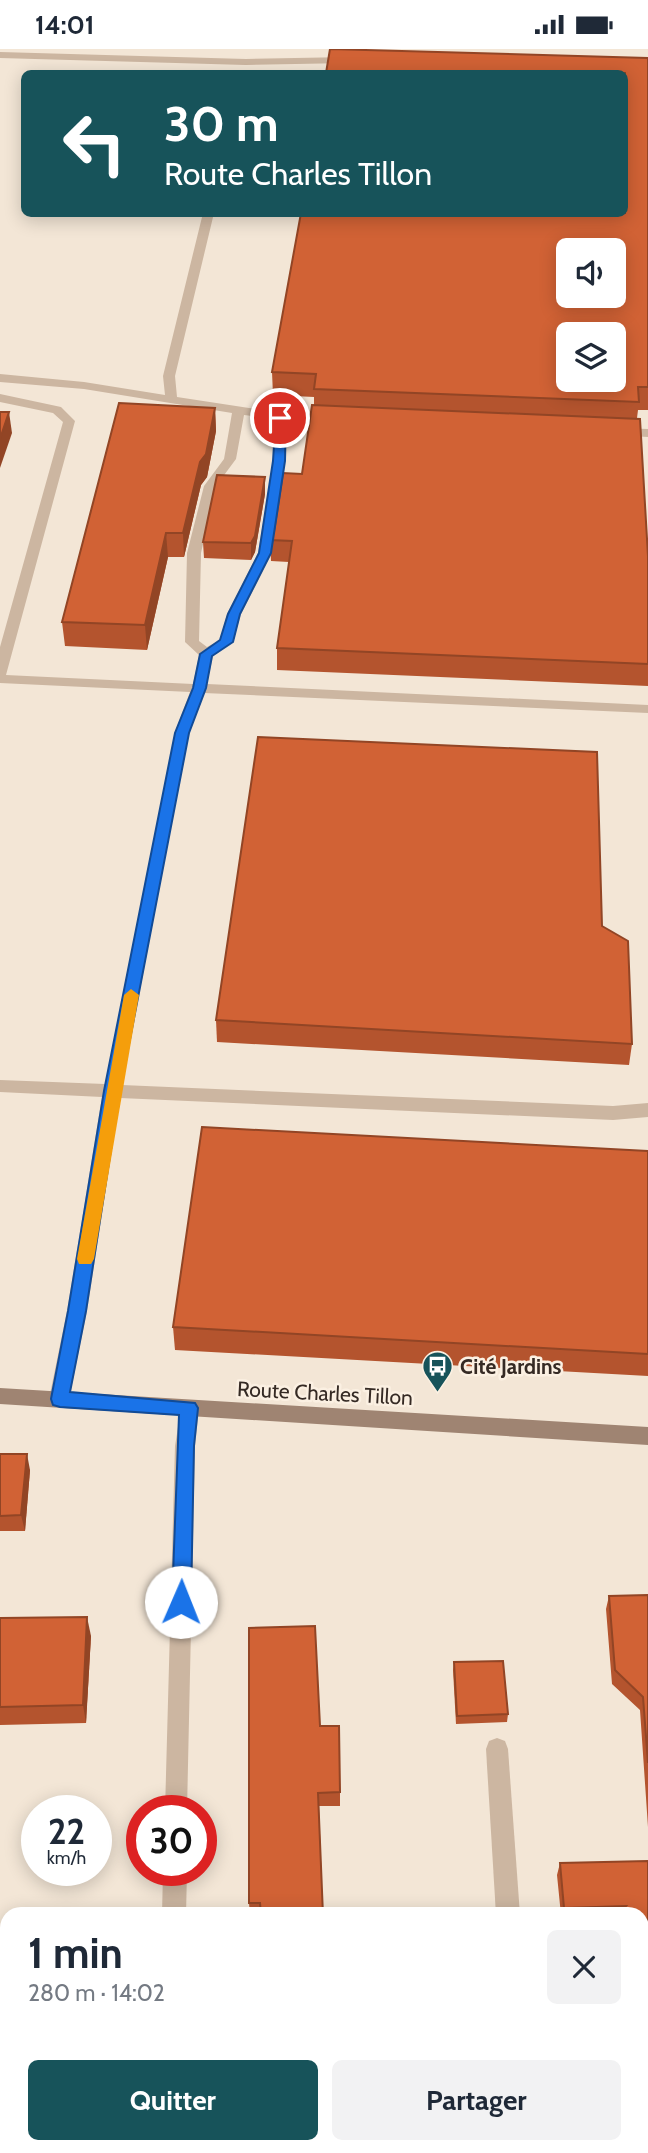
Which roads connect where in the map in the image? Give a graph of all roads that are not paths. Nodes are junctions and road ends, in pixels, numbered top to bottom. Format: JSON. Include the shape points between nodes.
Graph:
{"nodes":[{"id":1,"x":249,"y":49,"type":"edge"},
{"id":2,"x":0,"y":55,"type":"edge"},
{"id":3,"x":364,"y":60,"type":"edge"},
{"id":4,"x":246,"y":62,"type":"junction"},
{"id":5,"x":244,"y":70,"type":"edge"},
{"id":6,"x":208,"y":217,"type":"edge"},
{"id":7,"x":0,"y":378,"type":"edge"},
{"id":8,"x":0,"y":398,"type":"edge"},
{"id":9,"x":172,"y":399,"type":"junction"},
{"id":10,"x":239,"y":410,"type":"junction"},
{"id":11,"x":280,"y":418,"type":"junction"},
{"id":12,"x":348,"y":421,"type":"edge"},
{"id":13,"x":607,"y":431,"type":"edge"},
{"id":14,"x":648,"y":433,"type":"edge"},
{"id":15,"x":206,"y":654,"type":"junction"},
{"id":16,"x":0,"y":673,"type":"edge"},
{"id":17,"x":0,"y":679,"type":"edge"},
{"id":18,"x":199,"y":688,"type":"junction"},
{"id":19,"x":648,"y":709,"type":"edge"},
{"id":20,"x":0,"y":1086,"type":"edge"},
{"id":21,"x":112,"y":1091,"type":"junction"},
{"id":22,"x":648,"y":1110,"type":"edge"},
{"id":23,"x":0,"y":1396,"type":"edge"},
{"id":24,"x":60,"y":1399,"type":"junction"},
{"id":25,"x":189,"y":1408,"type":"junction"},
{"id":26,"x":648,"y":1436,"type":"edge"},
{"id":27,"x":497,"y":1749,"type":"dead end"},
{"id":28,"x":176,"y":1795,"type":"edge"},
{"id":29,"x":175,"y":1886,"type":"edge"},
{"id":30,"x":174,"y":1907,"type":"edge"},
{"id":31,"x":507,"y":1907,"type":"edge"}],
"edges":[{"from":1,"to":4,"type":"street"},
{"from":2,"to":4,"type":"street"},
{"from":3,"to":4,"type":"street"},
{"from":4,"to":5,"type":"street"},
{"from":6,"to":9,"type":"street","via":[[169,376]]},
{"from":7,"to":9,"type":"street","via":[[49,380]]},
{"from":8,"to":16,"type":"street","via":[[57,410],[69,421]]},
{"from":9,"to":10,"type":"street"},
{"from":10,"to":11,"type":"street"},
{"from":10,"to":15,"type":"street","via":[[230,459],[210,486],[194,553],[192,642]]},
{"from":11,"to":12,"type":"street"},
{"from":11,"to":15,"type":"street","via":[[279,461],[265,553],[234,614],[226,642]]},
{"from":13,"to":14,"type":"street"},
{"from":15,"to":18,"type":"street"},
{"from":17,"to":18,"type":"street"},
{"from":18,"to":19,"type":"street"},
{"from":18,"to":21,"type":"street","via":[[182,733]]},
{"from":20,"to":21,"type":"street"},
{"from":21,"to":22,"type":"street","via":[[613,1113]]},
{"from":21,"to":24,"type":"street"},
{"from":23,"to":24,"type":"main road","name":"Route Charles Tillon"},
{"from":24,"to":25,"type":"main road","name":"Route Charles Tillon"},
{"from":25,"to":26,"type":"main road","name":"Route Charles Tillon"},
{"from":25,"to":28,"type":"street"},
{"from":27,"to":31,"type":"street"},
{"from":29,"to":30,"type":"street"}]}
